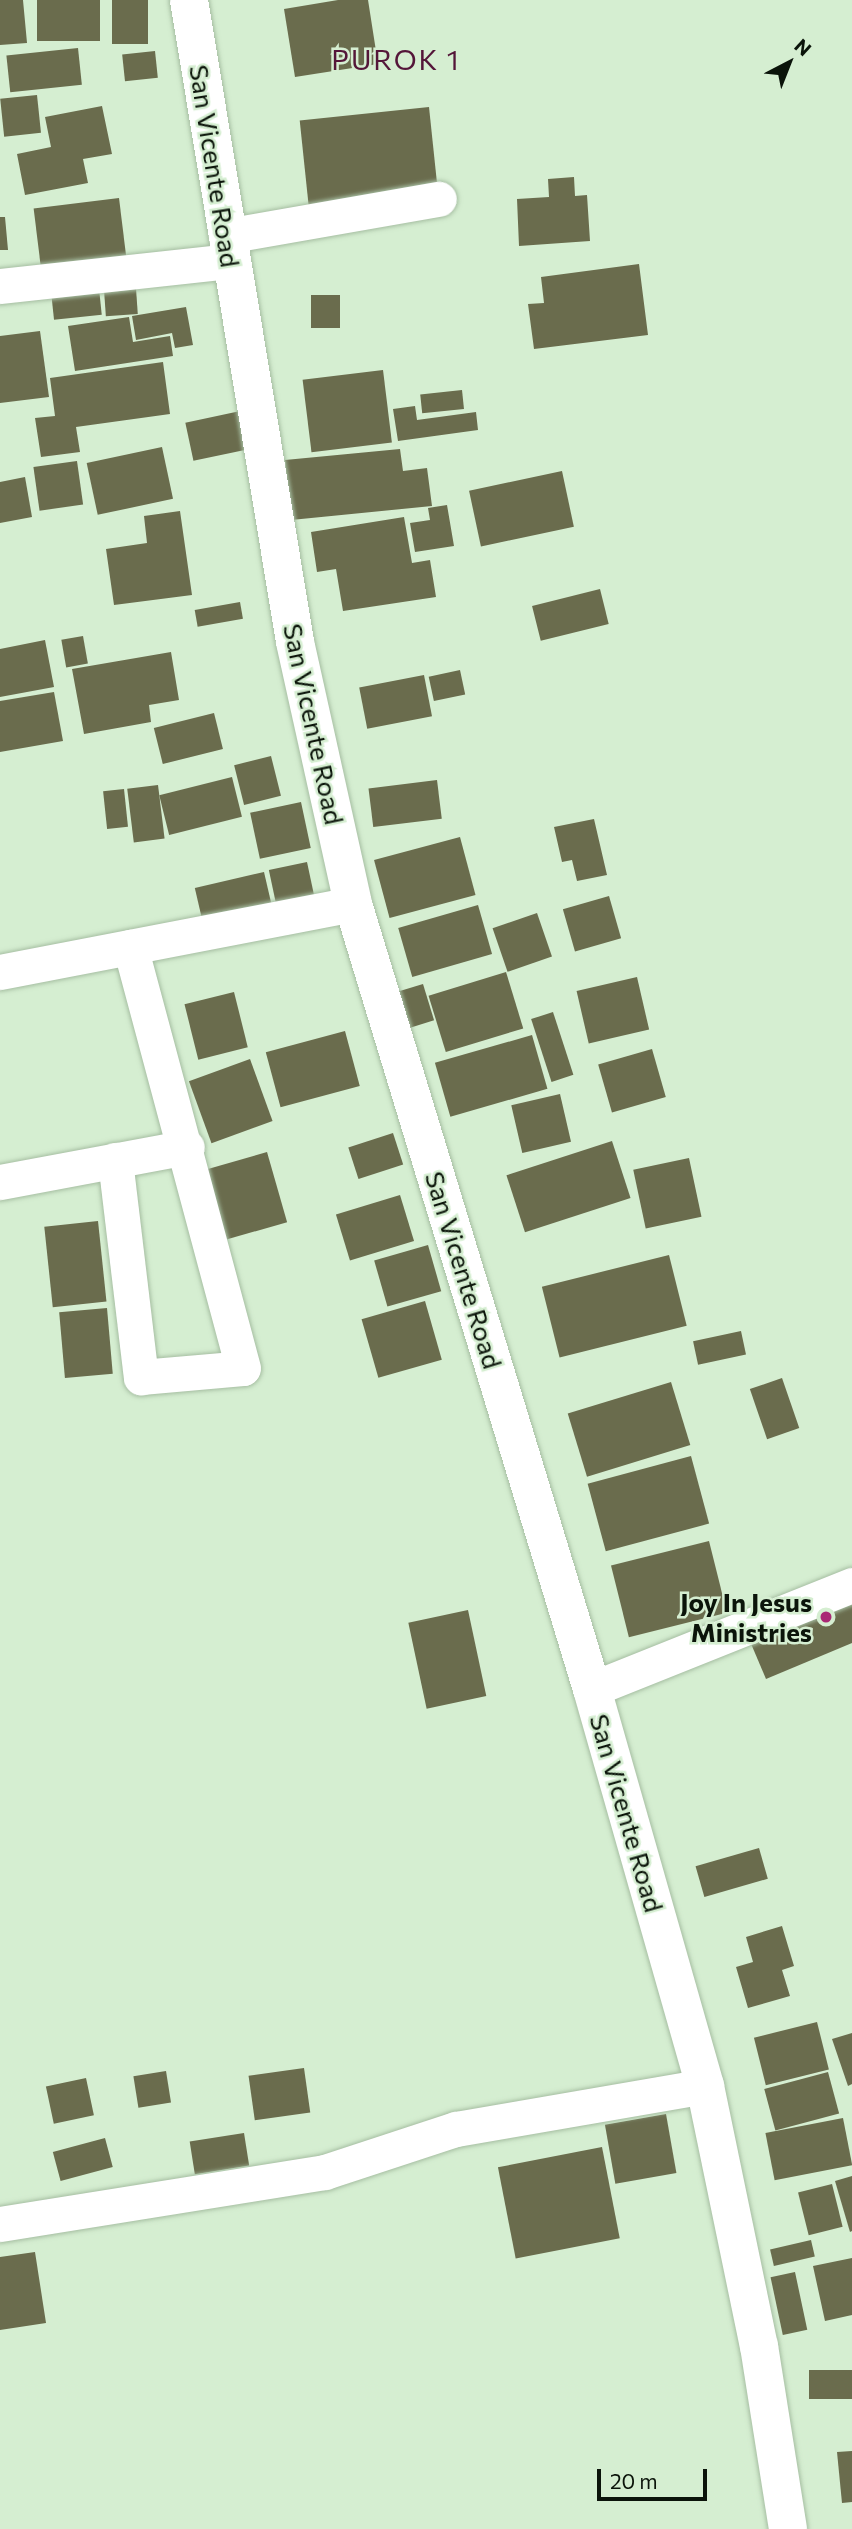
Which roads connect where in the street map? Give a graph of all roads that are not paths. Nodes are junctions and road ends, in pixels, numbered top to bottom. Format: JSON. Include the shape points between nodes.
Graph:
{"nodes":[{"id":1,"x":189,"y":0,"type":"edge"},
{"id":2,"x":439,"y":199,"type":"dead end"},
{"id":3,"x":228,"y":248,"type":"junction"},
{"id":4,"x":0,"y":286,"type":"edge"},
{"id":5,"x":354,"y":904,"type":"junction"},
{"id":6,"x":130,"y":947,"type":"junction"},
{"id":7,"x":0,"y":972,"type":"edge"},
{"id":8,"x":187,"y":1147,"type":"junction"},
{"id":9,"x":115,"y":1160,"type":"junction"},
{"id":10,"x":0,"y":1182,"type":"edge"},
{"id":11,"x":852,"y":1585,"type":"edge"},
{"id":12,"x":592,"y":1689,"type":"junction"},
{"id":13,"x":705,"y":2087,"type":"junction"},
{"id":14,"x":0,"y":2224,"type":"edge"},
{"id":15,"x":788,"y":2529,"type":"edge"}],
"edges":[{"from":1,"to":3,"type":"street","name":"San Vicente Road"},
{"from":2,"to":3,"type":"street"},
{"from":3,"to":4,"type":"street"},
{"from":3,"to":5,"type":"street","name":"San Vicente Road","via":[[295,642]]},
{"from":5,"to":6,"type":"street"},
{"from":5,"to":12,"type":"street","name":"San Vicente Road"},
{"from":6,"to":7,"type":"street"},
{"from":6,"to":8,"type":"street"},
{"from":8,"to":9,"type":"street"},
{"from":8,"to":9,"type":"street","via":[[243,1368],[141,1377]]},
{"from":9,"to":10,"type":"street"},
{"from":11,"to":12,"type":"street"},
{"from":12,"to":13,"type":"street","name":"San Vicente Road"},
{"from":13,"to":14,"type":"street","via":[[456,2129],[325,2172]]},
{"from":13,"to":15,"type":"street","name":"San Vicente Road","via":[[759,2346]]}]}
